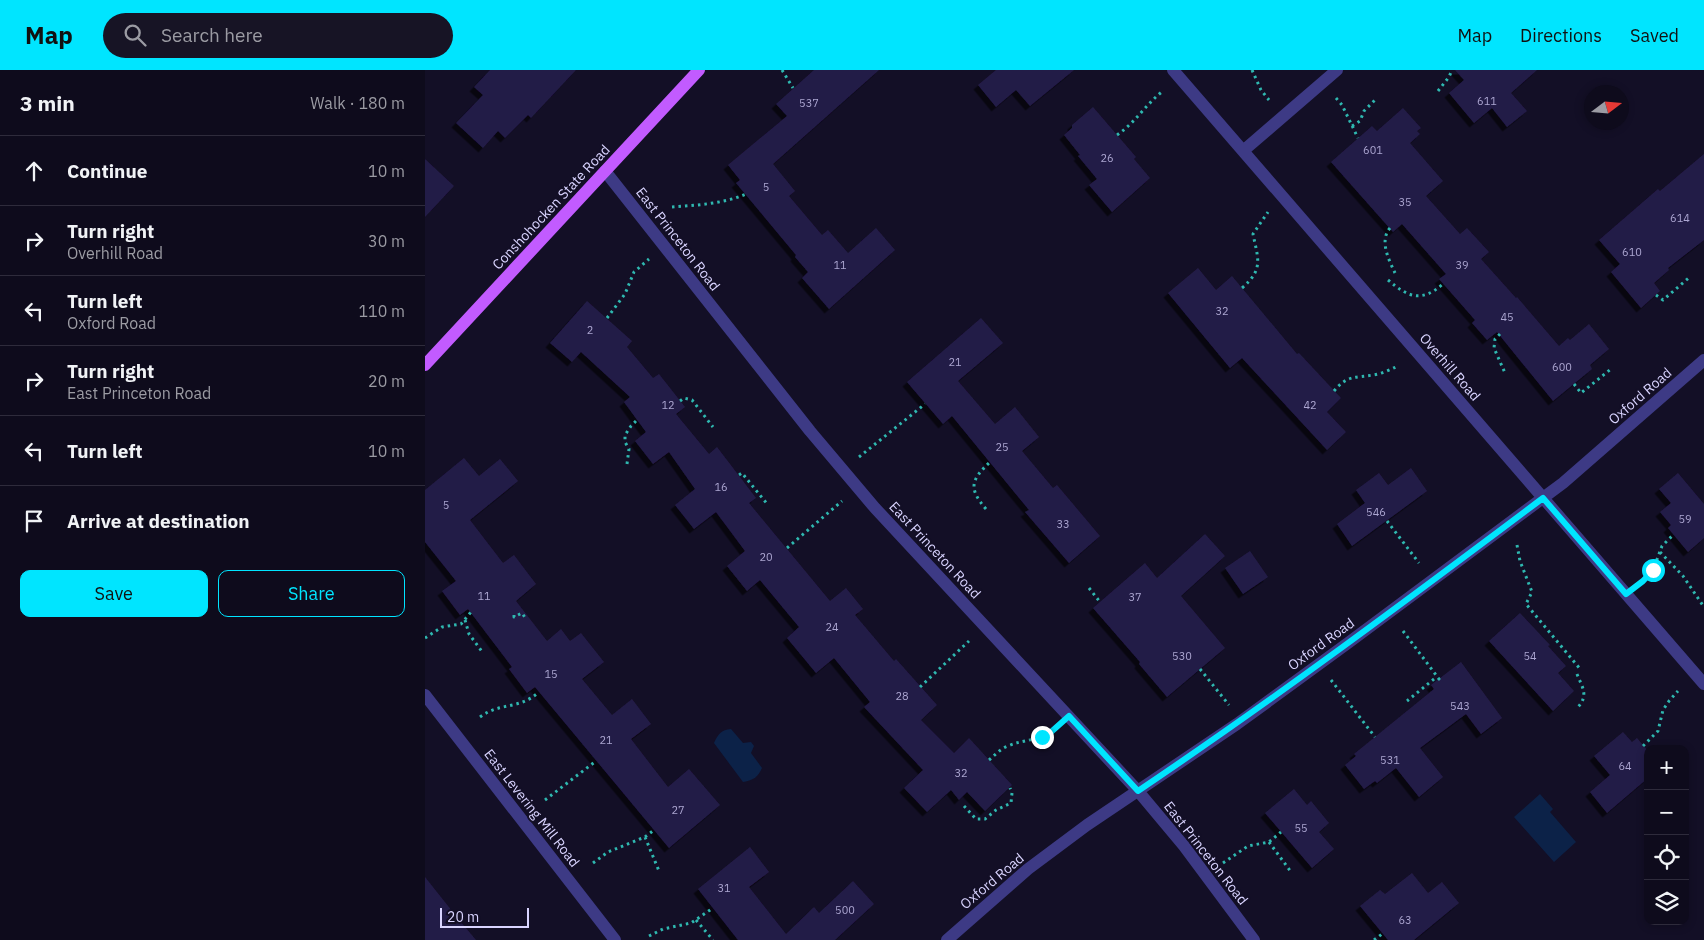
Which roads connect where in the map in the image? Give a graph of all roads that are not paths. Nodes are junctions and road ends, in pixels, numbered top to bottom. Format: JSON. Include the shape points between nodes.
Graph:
{"nodes":[{"id":1,"x":699,"y":70,"type":"edge"},
{"id":2,"x":1173,"y":70,"type":"edge"},
{"id":3,"x":1337,"y":70,"type":"edge"},
{"id":4,"x":1243,"y":152,"type":"junction"},
{"id":5,"x":605,"y":171,"type":"junction"},
{"id":6,"x":1704,"y":360,"type":"edge"},
{"id":7,"x":425,"y":365,"type":"edge"},
{"id":8,"x":1543,"y":498,"type":"junction"},
{"id":9,"x":1704,"y":684,"type":"edge"},
{"id":10,"x":425,"y":694,"type":"edge"},
{"id":11,"x":1138,"y":791,"type":"junction"},
{"id":12,"x":615,"y":940,"type":"edge"},
{"id":13,"x":947,"y":940,"type":"edge"},
{"id":14,"x":1254,"y":940,"type":"edge"}],
"edges":[{"from":1,"to":5,"type":"main road","name":"Conshohocken State Road"},
{"from":2,"to":4,"type":"street","name":"Overhill Road"},
{"from":3,"to":4,"type":"street"},
{"from":4,"to":8,"type":"street","name":"Overhill Road"},
{"from":5,"to":7,"type":"main road","name":"Conshohocken State Road"},
{"from":5,"to":11,"type":"street","name":"East Princeton Road","via":[[858,488]]},
{"from":6,"to":8,"type":"street","name":"Oxford Road"},
{"from":8,"to":9,"type":"street","name":"Overhill Road"},
{"from":8,"to":11,"type":"street","name":"Oxford Road","via":[[1319,665]]},
{"from":10,"to":12,"type":"street","name":"East Levering Mill Road"},
{"from":11,"to":13,"type":"street","name":"Oxford Road","via":[[1028,869]]},
{"from":11,"to":14,"type":"street","name":"East Princeton Road","via":[[1184,846]]}]}
